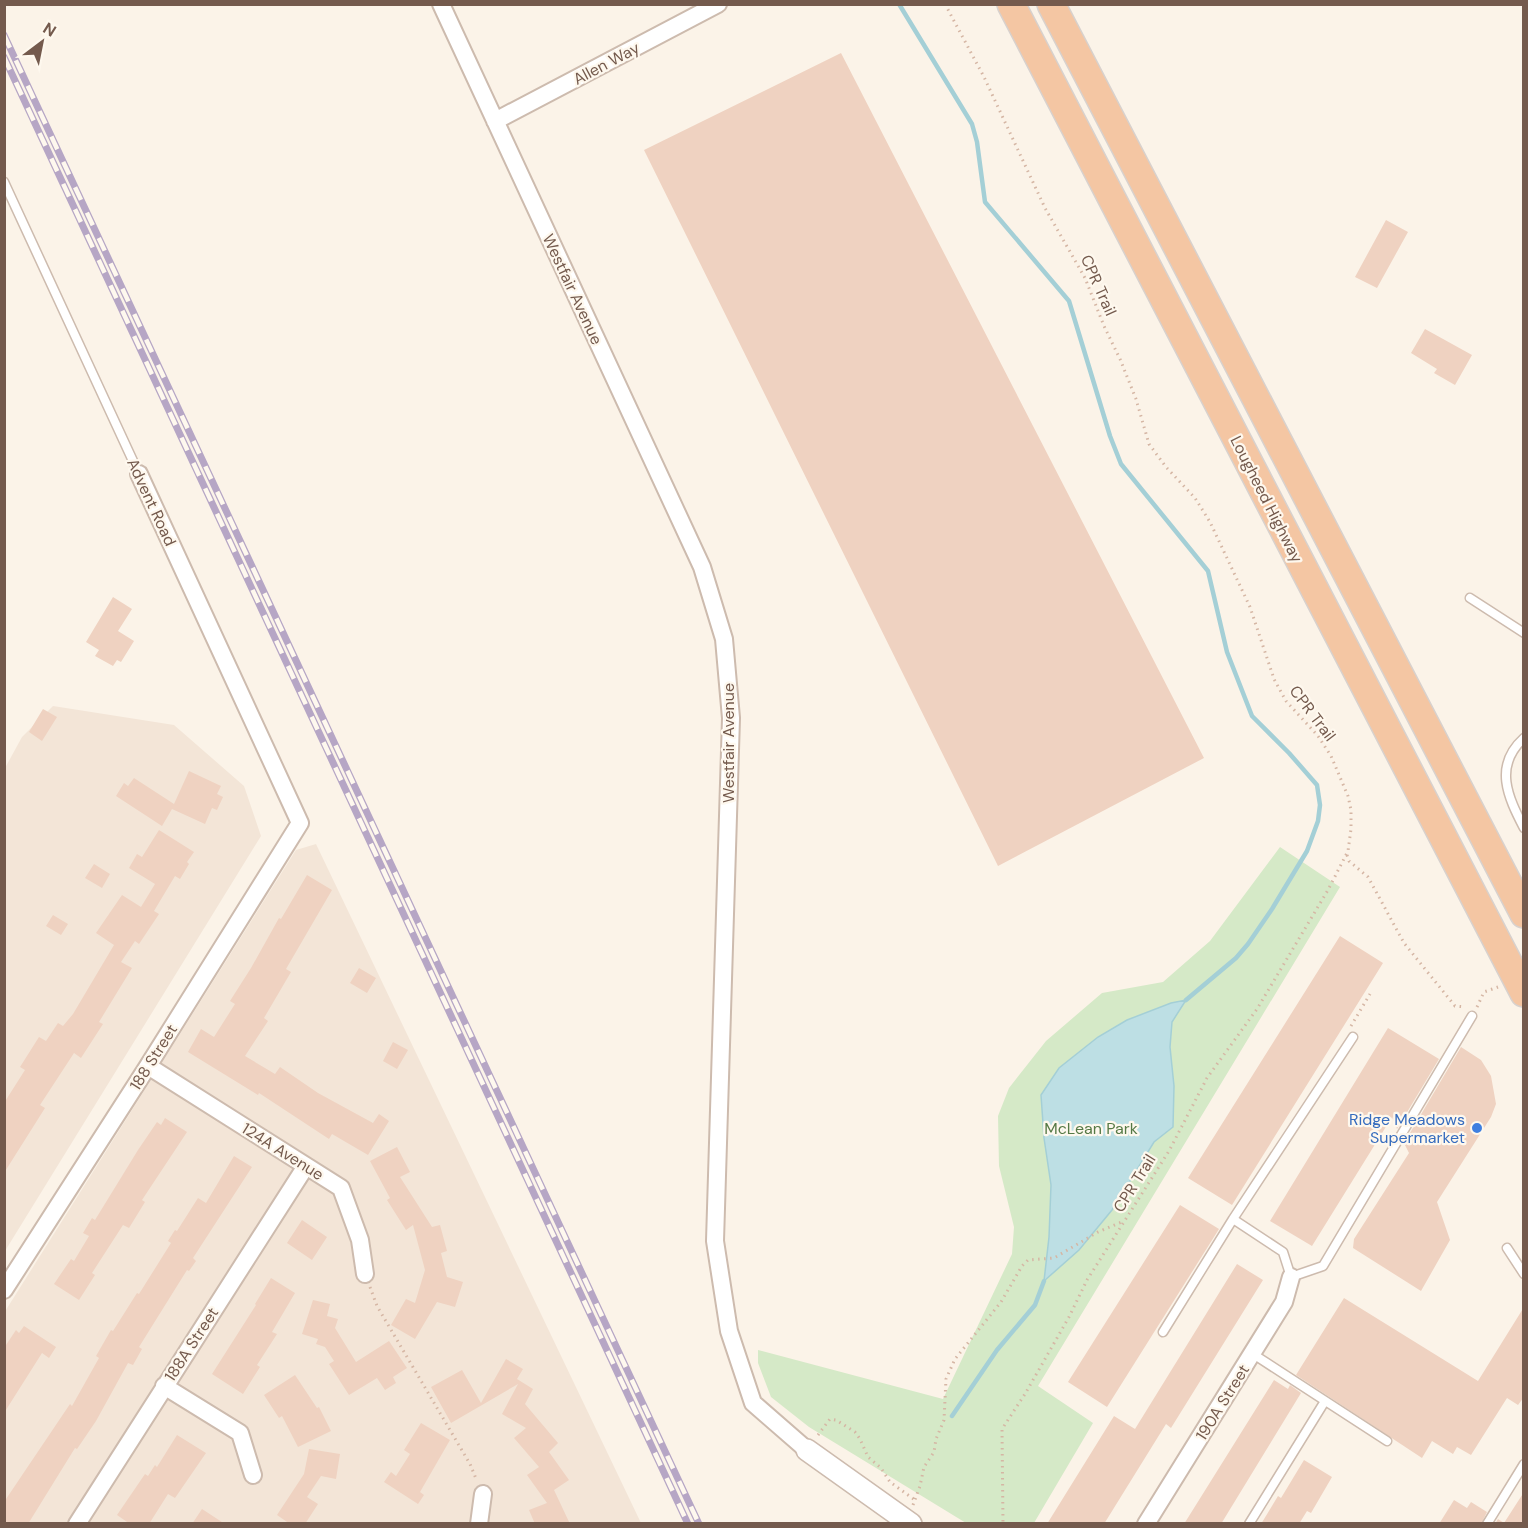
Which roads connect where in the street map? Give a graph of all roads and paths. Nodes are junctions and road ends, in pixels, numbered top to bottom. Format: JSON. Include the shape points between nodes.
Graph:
{"nodes":[{"id":1,"x":441,"y":4,"type":"edge"},
{"id":2,"x":718,"y":4,"type":"edge"},
{"id":3,"x":945,"y":4,"type":"edge"},
{"id":4,"x":1011,"y":4,"type":"edge"},
{"id":5,"x":1028,"y":4,"type":"edge"},
{"id":6,"x":1051,"y":4,"type":"edge"},
{"id":7,"x":1093,"y":87,"type":"junction"},
{"id":8,"x":495,"y":121,"type":"junction"},
{"id":9,"x":4,"y":182,"type":"edge"},
{"id":10,"x":139,"y":474,"type":"joint"},
{"id":11,"x":1470,"y":598,"type":"dead end"},
{"id":12,"x":1524,"y":633,"type":"edge"},
{"id":13,"x":1524,"y":738,"type":"edge"},
{"id":14,"x":300,"y":823,"type":"joint"},
{"id":15,"x":1524,"y":828,"type":"edge"},
{"id":16,"x":1346,"y":854,"type":"junction"},
{"id":17,"x":1524,"y":914,"type":"edge"},
{"id":18,"x":1511,"y":990,"type":"edge"},
{"id":19,"x":1370,"y":993,"type":"dead end"},
{"id":20,"x":1467,"y":1007,"type":"dead end"},
{"id":21,"x":1472,"y":1016,"type":"joint"},
{"id":22,"x":1353,"y":1037,"type":"joint"},
{"id":23,"x":148,"y":1066,"type":"junction"},
{"id":24,"x":306,"y":1166,"type":"junction"},
{"id":25,"x":1233,"y":1219,"type":"junction"},
{"id":26,"x":1124,"y":1221,"type":"junction"},
{"id":27,"x":1507,"y":1248,"type":"dead end"},
{"id":28,"x":365,"y":1274,"type":"joint"},
{"id":29,"x":1524,"y":1274,"type":"edge"},
{"id":30,"x":1291,"y":1277,"type":"junction"},
{"id":31,"x":4,"y":1290,"type":"edge"},
{"id":32,"x":1163,"y":1332,"type":"dead end"},
{"id":33,"x":1252,"y":1354,"type":"junction"},
{"id":34,"x":164,"y":1386,"type":"junction"},
{"id":35,"x":1325,"y":1401,"type":"junction"},
{"id":36,"x":1388,"y":1441,"type":"dead end"},
{"id":37,"x":807,"y":1450,"type":"junction"},
{"id":38,"x":1524,"y":1464,"type":"edge"},
{"id":39,"x":253,"y":1474,"type":"dead end"},
{"id":40,"x":483,"y":1494,"type":"joint"},
{"id":41,"x":915,"y":1500,"type":"junction"},
{"id":42,"x":909,"y":1522,"type":"edge"},
{"id":43,"x":77,"y":1524,"type":"edge"},
{"id":44,"x":479,"y":1524,"type":"edge"},
{"id":45,"x":1003,"y":1524,"type":"edge"},
{"id":46,"x":1146,"y":1524,"type":"edge"},
{"id":47,"x":1249,"y":1524,"type":"edge"},
{"id":48,"x":1487,"y":1524,"type":"edge"}],
"edges":[{"from":1,"to":8,"type":"street","name":"Westfair Avenue"},
{"from":2,"to":8,"type":"street","name":"Allen Way"},
{"from":3,"to":16,"type":"path","name":"CPR Trail","via":[[1045,208],[1085,278],[1136,399],[1149,444],[1210,522],[1250,607],[1274,679],[1286,701],[1318,736],[1340,777],[1351,810]]},
{"from":4,"to":18,"type":"highway","name":"Lougheed Highway"},
{"from":5,"to":7,"type":"highway","via":[[1041,30]]},
{"from":6,"to":7,"type":"highway"},
{"from":7,"to":17,"type":"highway"},
{"from":8,"to":37,"type":"street","name":"Westfair Avenue","via":[[702,567],[724,639],[731,718],[715,1241],[729,1331],[753,1403]]},
{"from":9,"to":10,"type":"lane","name":"Advent Road"},
{"from":10,"to":14,"type":"street","name":"Advent Road"},
{"from":11,"to":12,"type":"lane"},
{"from":13,"to":15,"type":"lane","via":[[1515,746],[1505,770],[1509,799]]},
{"from":14,"to":23,"type":"street","name":"188 Street"},
{"from":16,"to":20,"type":"path","via":[[1368,877],[1404,943],[1455,1006]]},
{"from":16,"to":26,"type":"path","name":"CPR Trail","via":[[1257,1009],[1207,1078]]},
{"from":18,"to":21,"type":"path","via":[[1484,992]]},
{"from":19,"to":22,"type":"path","via":[[1348,1030]]},
{"from":21,"to":30,"type":"lane","via":[[1323,1266]]},
{"from":22,"to":25,"type":"lane"},
{"from":23,"to":24,"type":"street","name":"124A Avenue"},
{"from":23,"to":31,"type":"street","name":"188 Street"},
{"from":24,"to":28,"type":"street","name":"124A Avenue","via":[[341,1188],[360,1240]]},
{"from":24,"to":34,"type":"street","name":"188A Street"},
{"from":25,"to":30,"type":"lane","via":[[1283,1252]]},
{"from":25,"to":32,"type":"lane"},
{"from":26,"to":41,"type":"path","via":[[1054,1258],[1028,1260],[1022,1266],[1001,1302],[955,1359],[946,1379],[944,1420]]},
{"from":26,"to":45,"type":"path","name":"CPR Trail","via":[[1002,1429]]},
{"from":27,"to":29,"type":"lane"},
{"from":28,"to":40,"type":"path","via":[[377,1306],[470,1464]]},
{"from":30,"to":33,"type":"street","name":"190A Street","via":[[1284,1302]]},
{"from":33,"to":35,"type":"lane"},
{"from":33,"to":46,"type":"street","name":"190A Street"},
{"from":34,"to":39,"type":"street","via":[[240,1433]]},
{"from":34,"to":43,"type":"street","name":"188A Street"},
{"from":35,"to":36,"type":"lane"},
{"from":35,"to":47,"type":"lane"},
{"from":37,"to":41,"type":"path","via":[[830,1419],[836,1420],[860,1439],[868,1456],[890,1482]]},
{"from":37,"to":42,"type":"street"},
{"from":38,"to":48,"type":"lane"},
{"from":40,"to":44,"type":"street"},
{"from":41,"to":42,"type":"path"}]}
